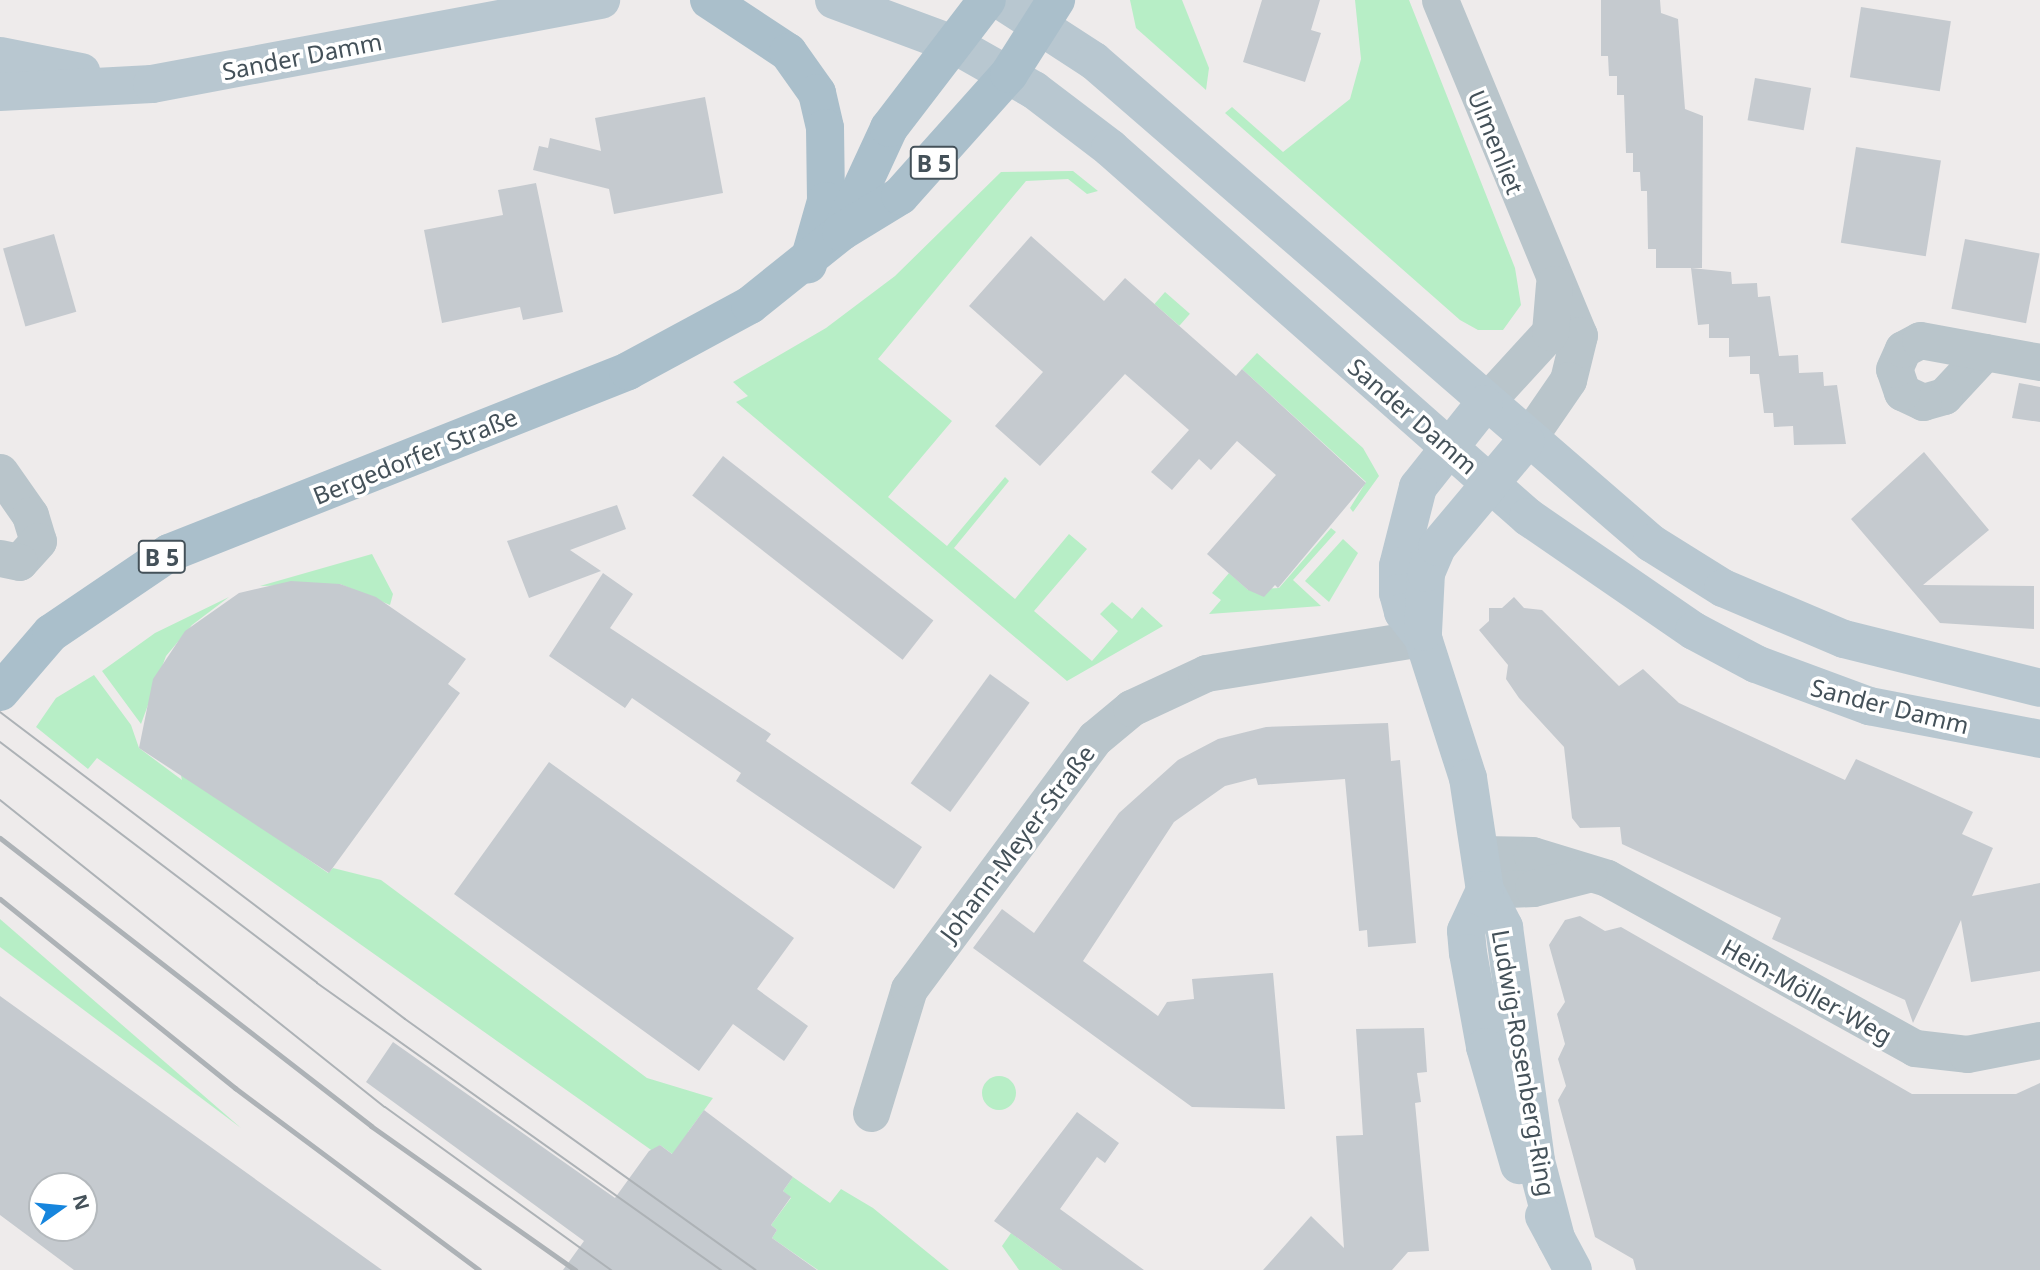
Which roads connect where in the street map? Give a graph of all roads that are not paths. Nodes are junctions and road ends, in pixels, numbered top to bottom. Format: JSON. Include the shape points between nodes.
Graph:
{"nodes":[{"id":1,"x":601,"y":0,"type":"edge"},
{"id":2,"x":709,"y":0,"type":"edge"},
{"id":3,"x":834,"y":0,"type":"edge"},
{"id":4,"x":987,"y":0,"type":"edge"},
{"id":5,"x":1000,"y":0,"type":"edge"},
{"id":6,"x":1440,"y":0,"type":"edge"},
{"id":7,"x":1050,"y":12,"type":"edge"},
{"id":8,"x":953,"y":44,"type":"junction"},
{"id":9,"x":0,"y":56,"type":"edge"},
{"id":10,"x":1009,"y":74,"type":"junction"},
{"id":11,"x":152,"y":84,"type":"junction"},
{"id":12,"x":0,"y":92,"type":"edge"},
{"id":13,"x":841,"y":232,"type":"junction"},
{"id":14,"x":808,"y":264,"type":"junction"},
{"id":15,"x":1554,"y":284,"type":"junction"},
{"id":16,"x":1985,"y":352,"type":"dead end"},
{"id":17,"x":2040,"y":362,"type":"edge"},
{"id":18,"x":1484,"y":404,"type":"junction"},
{"id":19,"x":1527,"y":441,"type":"junction"},
{"id":20,"x":1446,"y":445,"type":"junction"},
{"id":21,"x":0,"y":472,"type":"edge"},
{"id":22,"x":1489,"y":482,"type":"junction"},
{"id":23,"x":0,"y":558,"type":"edge"},
{"id":24,"x":1423,"y":638,"type":"junction"},
{"id":25,"x":2040,"y":688,"type":"edge"},
{"id":26,"x":0,"y":692,"type":"edge"},
{"id":27,"x":2040,"y":739,"type":"edge"},
{"id":28,"x":1482,"y":872,"type":"junction"},
{"id":29,"x":2040,"y":1040,"type":"edge"},
{"id":30,"x":871,"y":1113,"type":"dead end"},
{"id":31,"x":1565,"y":1254,"type":"edge"}],
"edges":[{"from":1,"to":11,"type":"main road","name":"Sander Damm"},
{"from":2,"to":14,"type":"main road","via":[[780,45],[817,93],[825,128],[826,201]]},
{"from":3,"to":8,"type":"main road","name":"Sander Damm"},
{"from":4,"to":8,"type":"main road","name":"Bergedorfer Straße","number":"B 5"},
{"from":5,"to":7,"type":"main road","name":"Sander Damm"},
{"from":6,"to":15,"type":"street","name":"Ulmenliet"},
{"from":7,"to":10,"type":"main road","name":"Bergedorfer Straße","number":"B 5"},
{"from":7,"to":18,"type":"main road","name":"Sander Damm","via":[[1094,61]]},
{"from":8,"to":10,"type":"main road","name":"Sander Damm"},
{"from":8,"to":13,"type":"main road","name":"Bergedorfer Straße","number":"B 5","via":[[889,128]]},
{"from":9,"to":11,"type":"main road"},
{"from":10,"to":13,"type":"main road","name":"Bergedorfer Straße","number":"B 5","via":[[900,196]]},
{"from":10,"to":20,"type":"main road","name":"Sander Damm","via":[[1110,149]]},
{"from":11,"to":12,"type":"main road","name":"Sander Damm"},
{"from":13,"to":14,"type":"main road","name":"Bergedorfer Straße","number":"B 5"},
{"from":14,"to":26,"type":"main road","name":"Bergedorfer Straße","number":"B 5","via":[[730,317],[628,371],[169,554],[58,627]]},
{"from":15,"to":18,"type":"street","name":"Ulmenliet","via":[[1550,331]]},
{"from":15,"to":19,"type":"street","name":"Ulmenliet","via":[[1574,318],[1579,352],[1568,380]]},
{"from":16,"to":17,"type":"street"},
{"from":18,"to":19,"type":"main road","name":"Sander Damm"},
{"from":18,"to":20,"type":"main road","name":"Ludwig-Rosenberg-Ring"},
{"from":19,"to":22,"type":"main road","name":"Ludwig-Rosenberg-Ring"},
{"from":19,"to":25,"type":"main road","name":"Sander Damm","via":[[1651,543],[1723,588],[1889,654]]},
{"from":20,"to":22,"type":"main road","name":"Sander Damm"},
{"from":20,"to":24,"type":"main road","name":"Ludwig-Rosenberg-Ring","via":[[1418,487],[1398,566],[1403,612]]},
{"from":21,"to":23,"type":"street","via":[[30,515],[38,541],[19,562]]},
{"from":22,"to":24,"type":"main road","name":"Ludwig-Rosenberg-Ring","via":[[1431,559]]},
{"from":22,"to":27,"type":"main road","name":"Sander Damm","via":[[1585,561],[1756,664],[1869,706]]},
{"from":24,"to":28,"type":"main road","name":"Ludwig-Rosenberg-Ring","via":[[1468,778]]},
{"from":24,"to":30,"type":"street","name":"Johann-Meyer-Straße","via":[[1206,673],[1131,708],[1095,738],[909,989]]},
{"from":28,"to":29,"type":"street","name":"Hein-Möller-Weg","via":[[1533,888],[1588,873],[1646,897],[1903,1044],[1967,1054]]},
{"from":28,"to":31,"type":"main road","name":"Ludwig-Rosenberg-Ring","via":[[1504,927],[1536,1161]]}]}
